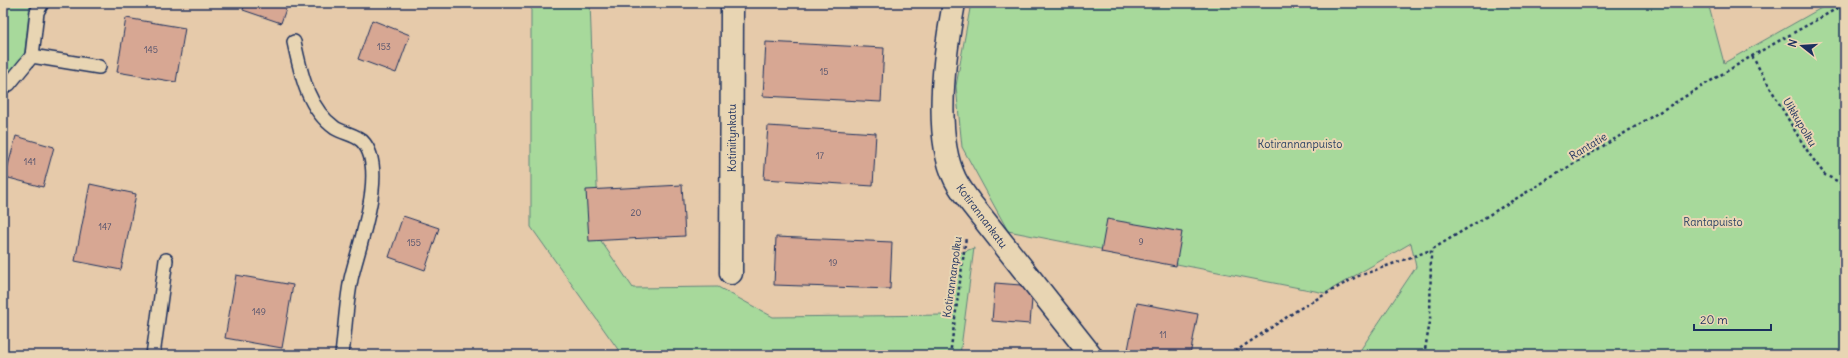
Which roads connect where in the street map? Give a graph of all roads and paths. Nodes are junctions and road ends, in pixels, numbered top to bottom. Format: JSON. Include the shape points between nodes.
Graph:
{"nodes":[{"id":1,"x":42,"y":3,"type":"edge"},
{"id":2,"x":732,"y":3,"type":"edge"},
{"id":3,"x":954,"y":3,"type":"edge"},
{"id":4,"x":1845,"y":4,"type":"edge"},
{"id":5,"x":294,"y":42,"type":"dead end"},
{"id":6,"x":32,"y":56,"type":"junction"},
{"id":7,"x":1752,"y":56,"type":"junction"},
{"id":8,"x":99,"y":67,"type":"dead end"},
{"id":9,"x":3,"y":87,"type":"edge"},
{"id":10,"x":1845,"y":185,"type":"edge"},
{"id":11,"x":970,"y":202,"type":"junction"},
{"id":12,"x":1431,"y":250,"type":"junction"},
{"id":13,"x":166,"y":260,"type":"dead end"},
{"id":14,"x":731,"y":273,"type":"dead end"},
{"id":15,"x":153,"y":355,"type":"edge"},
{"id":16,"x":342,"y":355,"type":"edge"},
{"id":17,"x":950,"y":355,"type":"edge"},
{"id":18,"x":1091,"y":355,"type":"edge"},
{"id":19,"x":1230,"y":355,"type":"edge"},
{"id":20,"x":1424,"y":355,"type":"edge"}],
"edges":[{"from":1,"to":6,"type":"lane","via":[[37,12]]},
{"from":2,"to":14,"type":"street","name":"Kotiniitynkatu"},
{"from":3,"to":11,"type":"street","name":"Kotirannankatu","via":[[943,81],[946,154],[955,179]]},
{"from":4,"to":7,"type":"path","name":"Rantatie"},
{"from":5,"to":16,"type":"lane","via":[[304,82],[315,109],[335,128],[362,141],[372,159],[373,185],[367,220],[351,280]]},
{"from":6,"to":8,"type":"lane"},
{"from":6,"to":9,"type":"lane","via":[[9,84]]},
{"from":7,"to":10,"type":"path","name":"Uikkupolku","via":[[1810,155],[1826,175]]},
{"from":7,"to":12,"type":"path","name":"Rantatie"},
{"from":11,"to":17,"type":"path","name":"Kotirannanpolku"},
{"from":11,"to":18,"type":"street","name":"Kotirannankatu"},
{"from":12,"to":19,"type":"path","name":"Rantatie","via":[[1356,277],[1299,309]]},
{"from":12,"to":20,"type":"path","via":[[1430,322]]},
{"from":13,"to":15,"type":"lane"}]}
